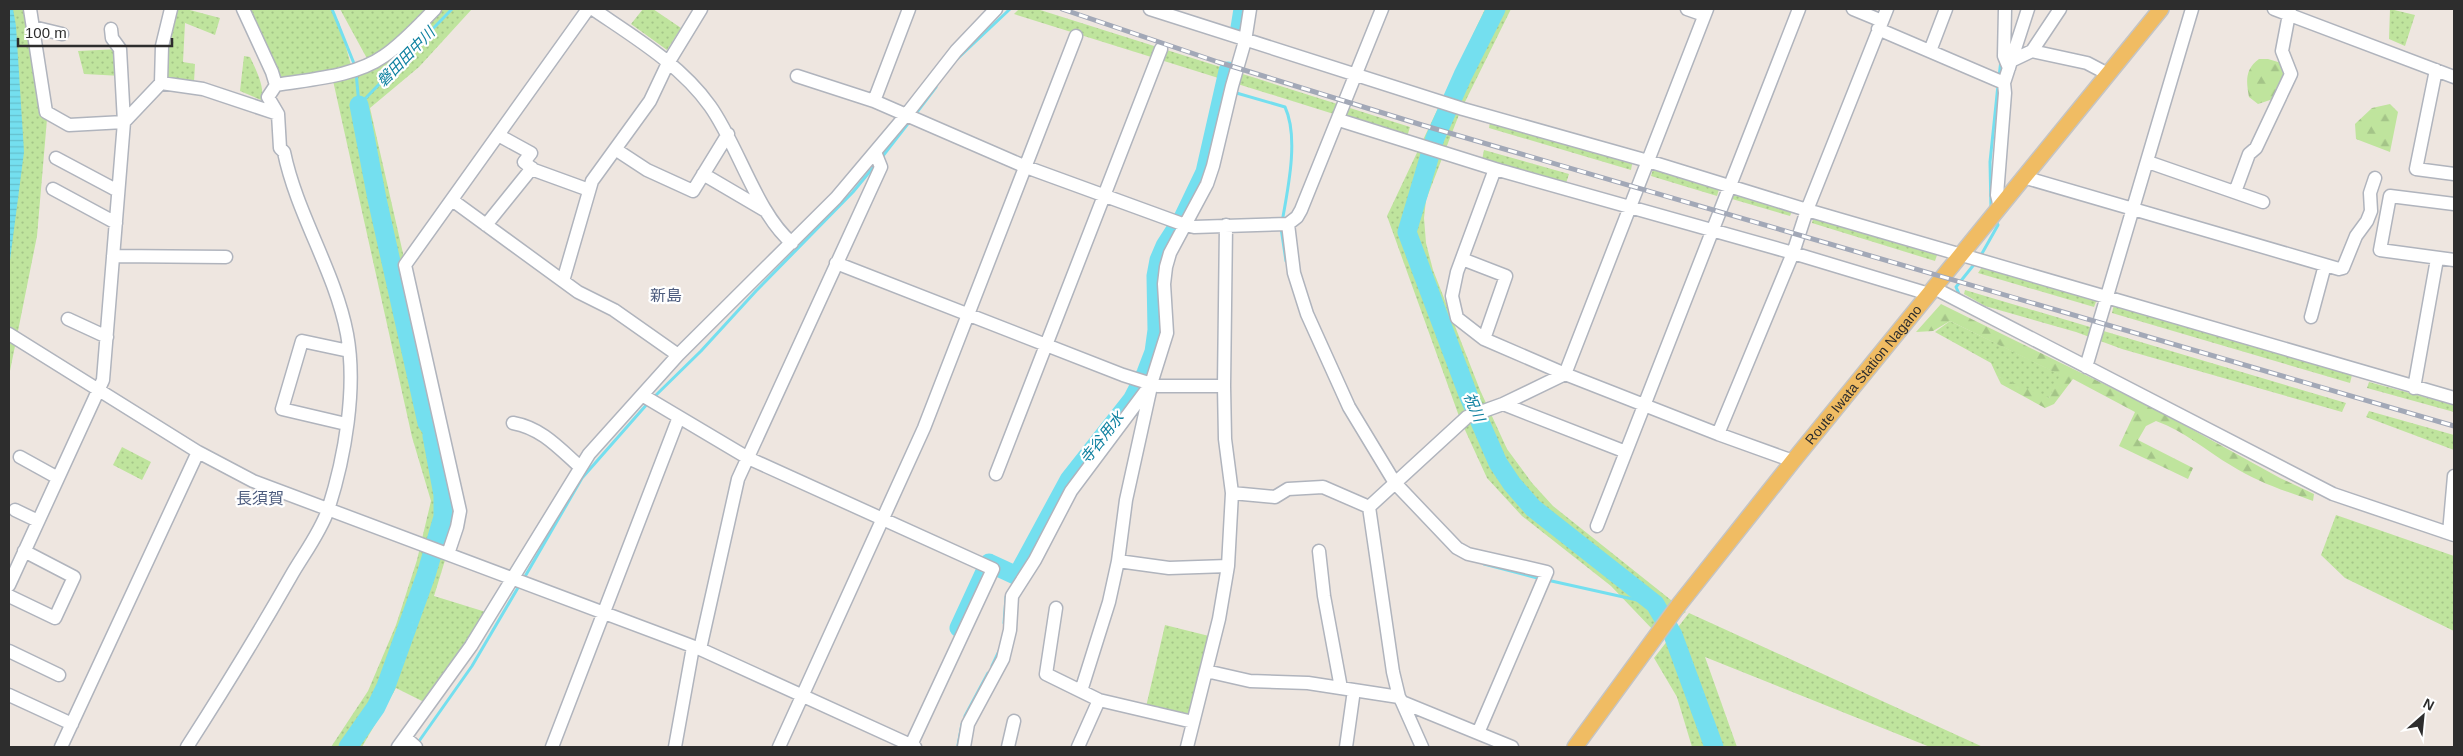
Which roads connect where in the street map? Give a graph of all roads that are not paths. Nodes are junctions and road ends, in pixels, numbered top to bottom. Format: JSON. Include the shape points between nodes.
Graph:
{"nodes":[{"id":1,"x":30,"y":9,"type":"edge"},
{"id":2,"x":170,"y":9,"type":"edge"},
{"id":3,"x":243,"y":9,"type":"edge"},
{"id":4,"x":435,"y":9,"type":"edge"},
{"id":5,"x":588,"y":9,"type":"edge"},
{"id":6,"x":594,"y":9,"type":"edge"},
{"id":7,"x":701,"y":9,"type":"edge"},
{"id":8,"x":909,"y":9,"type":"edge"},
{"id":9,"x":996,"y":9,"type":"edge"},
{"id":10,"x":1150,"y":9,"type":"edge"},
{"id":11,"x":1250,"y":9,"type":"edge"},
{"id":12,"x":1382,"y":9,"type":"edge"},
{"id":13,"x":1687,"y":9,"type":"edge"},
{"id":14,"x":1799,"y":9,"type":"edge"},
{"id":15,"x":1853,"y":9,"type":"edge"},
{"id":16,"x":1887,"y":9,"type":"edge"},
{"id":17,"x":1946,"y":9,"type":"edge"},
{"id":18,"x":2006,"y":9,"type":"edge"},
{"id":19,"x":2028,"y":9,"type":"edge"},
{"id":20,"x":2060,"y":9,"type":"edge"},
{"id":21,"x":2161,"y":9,"type":"edge"},
{"id":22,"x":2192,"y":9,"type":"edge"},
{"id":23,"x":2274,"y":9,"type":"edge"},
{"id":24,"x":1706,"y":12,"type":"edge"},
{"id":25,"x":2290,"y":12,"type":"edge"},
{"id":26,"x":1880,"y":25,"type":"junction"},
{"id":27,"x":33,"y":27,"type":"junction"},
{"id":28,"x":111,"y":29,"type":"dead end"},
{"id":29,"x":62,"y":34,"type":"dead end"},
{"id":30,"x":1076,"y":36,"type":"dead end"},
{"id":31,"x":1245,"y":40,"type":"junction"},
{"id":32,"x":1161,"y":49,"type":"dead end"},
{"id":33,"x":1930,"y":51,"type":"junction"},
{"id":34,"x":2032,"y":51,"type":"junction"},
{"id":35,"x":668,"y":63,"type":"junction"},
{"id":36,"x":2010,"y":65,"type":"junction"},
{"id":37,"x":2436,"y":70,"type":"junction"},
{"id":38,"x":2108,"y":74,"type":"junction"},
{"id":39,"x":1356,"y":75,"type":"junction"},
{"id":40,"x":796,"y":76,"type":"dead end"},
{"id":41,"x":2454,"y":76,"type":"edge"},
{"id":42,"x":2004,"y":83,"type":"junction"},
{"id":43,"x":161,"y":84,"type":"junction"},
{"id":44,"x":276,"y":85,"type":"junction"},
{"id":45,"x":874,"y":101,"type":"junction"},
{"id":46,"x":278,"y":114,"type":"junction"},
{"id":47,"x":906,"y":115,"type":"junction"},
{"id":48,"x":1339,"y":120,"type":"junction"},
{"id":49,"x":124,"y":122,"type":"junction"},
{"id":50,"x":728,"y":134,"type":"junction"},
{"id":51,"x":498,"y":135,"type":"junction"},
{"id":52,"x":615,"y":149,"type":"junction"},
{"id":53,"x":876,"y":152,"type":"junction"},
{"id":54,"x":56,"y":158,"type":"dead end"},
{"id":55,"x":1648,"y":161,"type":"junction"},
{"id":56,"x":2148,"y":162,"type":"junction"},
{"id":57,"x":1026,"y":167,"type":"junction"},
{"id":58,"x":532,"y":168,"type":"junction"},
{"id":59,"x":1496,"y":169,"type":"junction"},
{"id":60,"x":703,"y":174,"type":"junction"},
{"id":61,"x":2454,"y":174,"type":"edge"},
{"id":62,"x":2023,"y":177,"type":"junction"},
{"id":63,"x":2375,"y":178,"type":"dead end"},
{"id":64,"x":1730,"y":187,"type":"junction"},
{"id":65,"x":53,"y":188,"type":"dead end"},
{"id":66,"x":589,"y":190,"type":"junction"},
{"id":67,"x":118,"y":191,"type":"junction"},
{"id":68,"x":2235,"y":192,"type":"junction"},
{"id":69,"x":1104,"y":194,"type":"junction"},
{"id":70,"x":452,"y":200,"type":"junction"},
{"id":71,"x":2263,"y":202,"type":"dead end"},
{"id":72,"x":2454,"y":204,"type":"edge"},
{"id":73,"x":1629,"y":206,"type":"junction"},
{"id":74,"x":2000,"y":207,"type":"junction"},
{"id":75,"x":1807,"y":210,"type":"junction"},
{"id":76,"x":2134,"y":210,"type":"junction"},
{"id":77,"x":767,"y":211,"type":"junction"},
{"id":78,"x":116,"y":223,"type":"junction"},
{"id":79,"x":486,"y":224,"type":"junction"},
{"id":80,"x":1288,"y":224,"type":"junction"},
{"id":81,"x":1185,"y":225,"type":"junction"},
{"id":82,"x":1226,"y":225,"type":"junction"},
{"id":83,"x":1712,"y":230,"type":"junction"},
{"id":84,"x":792,"y":242,"type":"junction"},
{"id":85,"x":1792,"y":253,"type":"junction"},
{"id":86,"x":1960,"y":254,"type":"junction"},
{"id":87,"x":113,"y":256,"type":"junction"},
{"id":88,"x":226,"y":257,"type":"dead end"},
{"id":89,"x":1462,"y":259,"type":"junction"},
{"id":90,"x":2438,"y":259,"type":"junction"},
{"id":91,"x":2454,"y":260,"type":"edge"},
{"id":92,"x":836,"y":263,"type":"junction"},
{"id":93,"x":2325,"y":265,"type":"junction"},
{"id":94,"x":563,"y":281,"type":"junction"},
{"id":95,"x":1932,"y":291,"type":"junction"},
{"id":96,"x":2108,"y":298,"type":"junction"},
{"id":97,"x":968,"y":314,"type":"junction"},
{"id":98,"x":2311,"y":317,"type":"dead end"},
{"id":99,"x":68,"y":320,"type":"dead end"},
{"id":100,"x":10,"y":334,"type":"edge"},
{"id":101,"x":107,"y":337,"type":"junction"},
{"id":102,"x":1484,"y":339,"type":"junction"},
{"id":103,"x":1046,"y":344,"type":"junction"},
{"id":104,"x":349,"y":351,"type":"junction"},
{"id":105,"x":678,"y":356,"type":"junction"},
{"id":106,"x":2086,"y":367,"type":"junction"},
{"id":107,"x":1566,"y":374,"type":"junction"},
{"id":108,"x":1151,"y":384,"type":"junction"},
{"id":109,"x":1224,"y":386,"type":"junction"},
{"id":110,"x":2414,"y":388,"type":"junction"},
{"id":111,"x":99,"y":390,"type":"junction"},
{"id":112,"x":642,"y":395,"type":"junction"},
{"id":113,"x":2454,"y":398,"type":"edge"},
{"id":114,"x":1503,"y":404,"type":"junction"},
{"id":115,"x":1645,"y":406,"type":"junction"},
{"id":116,"x":679,"y":417,"type":"junction"},
{"id":117,"x":513,"y":423,"type":"dead end"},
{"id":118,"x":346,"y":424,"type":"junction"},
{"id":119,"x":1718,"y":434,"type":"junction"},
{"id":120,"x":198,"y":452,"type":"junction"},
{"id":121,"x":1626,"y":452,"type":"junction"},
{"id":122,"x":20,"y":457,"type":"dead end"},
{"id":123,"x":748,"y":458,"type":"junction"},
{"id":124,"x":1792,"y":461,"type":"junction"},
{"id":125,"x":580,"y":466,"type":"junction"},
{"id":126,"x":996,"y":474,"type":"dead end"},
{"id":127,"x":2454,"y":476,"type":"edge"},
{"id":128,"x":58,"y":478,"type":"junction"},
{"id":129,"x":1395,"y":484,"type":"junction"},
{"id":130,"x":1232,"y":493,"type":"junction"},
{"id":131,"x":1369,"y":507,"type":"junction"},
{"id":132,"x":15,"y":510,"type":"dead end"},
{"id":133,"x":328,"y":510,"type":"junction"},
{"id":134,"x":883,"y":519,"type":"junction"},
{"id":135,"x":38,"y":521,"type":"junction"},
{"id":136,"x":1597,"y":526,"type":"dead end"},
{"id":137,"x":2452,"y":529,"type":"edge"},
{"id":138,"x":24,"y":551,"type":"junction"},
{"id":139,"x":1319,"y":551,"type":"dead end"},
{"id":140,"x":448,"y":554,"type":"junction"},
{"id":141,"x":1118,"y":560,"type":"junction"},
{"id":142,"x":1228,"y":566,"type":"junction"},
{"id":143,"x":513,"y":577,"type":"junction"},
{"id":144,"x":9,"y":585,"type":"edge"},
{"id":145,"x":9,"y":596,"type":"edge"},
{"id":146,"x":1056,"y":608,"type":"dead end"},
{"id":147,"x":603,"y":613,"type":"junction"},
{"id":148,"x":696,"y":648,"type":"junction"},
{"id":149,"x":9,"y":651,"type":"edge"},
{"id":150,"x":1206,"y":671,"type":"junction"},
{"id":151,"x":59,"y":675,"type":"dead end"},
{"id":152,"x":1341,"y":688,"type":"junction"},
{"id":153,"x":1354,"y":690,"type":"junction"},
{"id":154,"x":1081,"y":691,"type":"junction"},
{"id":155,"x":9,"y":695,"type":"edge"},
{"id":156,"x":803,"y":696,"type":"junction"},
{"id":157,"x":1099,"y":700,"type":"junction"},
{"id":158,"x":1401,"y":700,"type":"junction"},
{"id":159,"x":1014,"y":721,"type":"dead end"},
{"id":160,"x":1193,"y":722,"type":"junction"},
{"id":161,"x":72,"y":724,"type":"junction"},
{"id":162,"x":1478,"y":733,"type":"junction"},
{"id":163,"x":402,"y":743,"type":"edge"},
{"id":164,"x":913,"y":746,"type":"edge"},
{"id":165,"x":61,"y":747,"type":"edge"},
{"id":166,"x":187,"y":747,"type":"edge"},
{"id":167,"x":416,"y":747,"type":"edge"},
{"id":168,"x":552,"y":747,"type":"edge"},
{"id":169,"x":675,"y":747,"type":"edge"},
{"id":170,"x":780,"y":747,"type":"edge"},
{"id":171,"x":964,"y":747,"type":"edge"},
{"id":172,"x":1008,"y":747,"type":"edge"},
{"id":173,"x":1078,"y":747,"type":"edge"},
{"id":174,"x":1187,"y":747,"type":"edge"},
{"id":175,"x":1346,"y":747,"type":"edge"},
{"id":176,"x":1422,"y":747,"type":"edge"},
{"id":177,"x":1512,"y":747,"type":"edge"},
{"id":178,"x":1575,"y":747,"type":"edge"}],
"edges":[{"from":1,"to":27,"type":"street"},
{"from":2,"to":43,"type":"street","via":[[162,46]]},
{"from":3,"to":44,"type":"street"},
{"from":4,"to":44,"type":"street","via":[[383,57],[366,66],[332,76]]},
{"from":5,"to":51,"type":"street"},
{"from":6,"to":35,"type":"street"},
{"from":7,"to":35,"type":"street"},
{"from":8,"to":45,"type":"street"},
{"from":9,"to":47,"type":"street","via":[[956,51]]},
{"from":10,"to":31,"type":"street"},
{"from":11,"to":31,"type":"street"},
{"from":12,"to":39,"type":"street"},
{"from":13,"to":24,"type":"street"},
{"from":14,"to":64,"type":"street"},
{"from":15,"to":26,"type":"street"},
{"from":16,"to":26,"type":"street"},
{"from":17,"to":33,"type":"street"},
{"from":18,"to":36,"type":"street","via":[[2004,56]]},
{"from":19,"to":36,"type":"street"},
{"from":20,"to":34,"type":"street"},
{"from":21,"to":38,"type":"main road","name":"Route Iwata Station Nagano"},
{"from":22,"to":56,"type":"street"},
{"from":23,"to":25,"type":"street"},
{"from":24,"to":55,"type":"street"},
{"from":25,"to":37,"type":"street"},
{"from":25,"to":68,"type":"street","via":[[2282,52],[2291,74],[2256,148],[2249,154]]},
{"from":26,"to":33,"type":"street"},
{"from":26,"to":75,"type":"street"},
{"from":27,"to":29,"type":"street"},
{"from":27,"to":49,"type":"street","via":[[46,112],[69,125]]},
{"from":28,"to":49,"type":"street","via":[[112,38],[120,49]]},
{"from":30,"to":57,"type":"street"},
{"from":31,"to":39,"type":"street"},
{"from":31,"to":81,"type":"street","via":[[1213,166]]},
{"from":32,"to":69,"type":"street"},
{"from":33,"to":42,"type":"street"},
{"from":34,"to":36,"type":"street"},
{"from":34,"to":38,"type":"street","via":[[2087,62]]},
{"from":35,"to":50,"type":"street","via":[[710,105]]},
{"from":35,"to":52,"type":"street","via":[[650,102]]},
{"from":36,"to":42,"type":"street"},
{"from":37,"to":41,"type":"street"},
{"from":37,"to":61,"type":"street","via":[[2416,169]]},
{"from":38,"to":62,"type":"main road","name":"Route Iwata Station Nagano"},
{"from":39,"to":48,"type":"street"},
{"from":39,"to":55,"type":"street"},
{"from":40,"to":45,"type":"street"},
{"from":42,"to":74,"type":"street","via":[[1997,196]]},
{"from":43,"to":46,"type":"street","via":[[203,88]]},
{"from":43,"to":49,"type":"street"},
{"from":44,"to":46,"type":"street","via":[[268,97]]},
{"from":45,"to":47,"type":"street"},
{"from":46,"to":104,"type":"street","via":[[280,148],[284,152],[290,182],[339,302]]},
{"from":47,"to":53,"type":"street"},
{"from":47,"to":57,"type":"street"},
{"from":48,"to":59,"type":"street"},
{"from":48,"to":80,"type":"street","via":[[1302,210]]},
{"from":49,"to":67,"type":"street"},
{"from":50,"to":60,"type":"street"},
{"from":50,"to":77,"type":"street"},
{"from":51,"to":58,"type":"street","via":[[531,153],[524,162]]},
{"from":51,"to":70,"type":"street"},
{"from":52,"to":60,"type":"street","via":[[647,170],[693,190]]},
{"from":52,"to":66,"type":"street"},
{"from":53,"to":84,"type":"street"},
{"from":53,"to":92,"type":"street","via":[[881,167]]},
{"from":54,"to":67,"type":"street"},
{"from":55,"to":64,"type":"street"},
{"from":55,"to":73,"type":"street"},
{"from":56,"to":68,"type":"street"},
{"from":56,"to":76,"type":"street"},
{"from":57,"to":69,"type":"street"},
{"from":57,"to":97,"type":"street"},
{"from":58,"to":66,"type":"street"},
{"from":58,"to":79,"type":"street"},
{"from":59,"to":73,"type":"street"},
{"from":59,"to":89,"type":"street"},
{"from":60,"to":77,"type":"street"},
{"from":62,"to":74,"type":"main road","name":"Route Iwata Station Nagano"},
{"from":62,"to":76,"type":"street"},
{"from":63,"to":93,"type":"street","via":[[2370,193],[2371,211],[2343,268]]},
{"from":64,"to":75,"type":"street"},
{"from":64,"to":83,"type":"street"},
{"from":65,"to":78,"type":"street"},
{"from":66,"to":94,"type":"street"},
{"from":67,"to":78,"type":"street"},
{"from":68,"to":71,"type":"street"},
{"from":69,"to":81,"type":"street"},
{"from":69,"to":103,"type":"street"},
{"from":70,"to":79,"type":"street"},
{"from":70,"to":140,"type":"street","via":[[405,265],[460,511]]},
{"from":72,"to":90,"type":"street","via":[[2390,196],[2380,250]]},
{"from":73,"to":83,"type":"street"},
{"from":73,"to":107,"type":"street"},
{"from":74,"to":86,"type":"main road","name":"Route Iwata Station Nagano"},
{"from":75,"to":85,"type":"street"},
{"from":75,"to":86,"type":"street"},
{"from":76,"to":93,"type":"street"},
{"from":76,"to":96,"type":"street"},
{"from":77,"to":84,"type":"street","via":[[780,233]]},
{"from":78,"to":87,"type":"street"},
{"from":79,"to":94,"type":"street"},
{"from":80,"to":82,"type":"street"},
{"from":80,"to":129,"type":"street","via":[[1294,272],[1307,314],[1349,407]]},
{"from":81,"to":82,"type":"street"},
{"from":81,"to":108,"type":"street","via":[[1166,267],[1167,333]]},
{"from":82,"to":109,"type":"street"},
{"from":83,"to":85,"type":"street"},
{"from":83,"to":115,"type":"street"},
{"from":84,"to":105,"type":"street"},
{"from":85,"to":95,"type":"street"},
{"from":85,"to":119,"type":"street"},
{"from":86,"to":95,"type":"main road","name":"Route Iwata Station Nagano"},
{"from":86,"to":96,"type":"street"},
{"from":87,"to":88,"type":"street"},
{"from":87,"to":101,"type":"street"},
{"from":89,"to":102,"type":"street","via":[[1452,296],[1457,318]]},
{"from":89,"to":102,"type":"street","via":[[1506,276]]},
{"from":90,"to":91,"type":"street"},
{"from":90,"to":110,"type":"street"},
{"from":92,"to":97,"type":"street"},
{"from":92,"to":123,"type":"street"},
{"from":93,"to":98,"type":"street"},
{"from":94,"to":105,"type":"street","via":[[614,310]]},
{"from":95,"to":106,"type":"street"},
{"from":95,"to":124,"type":"main road","name":"Route Iwata Station Nagano"},
{"from":96,"to":106,"type":"street"},
{"from":96,"to":110,"type":"street"},
{"from":97,"to":103,"type":"street"},
{"from":97,"to":134,"type":"street","via":[[924,428]]},
{"from":99,"to":101,"type":"street"},
{"from":100,"to":111,"type":"street"},
{"from":101,"to":111,"type":"street"},
{"from":102,"to":107,"type":"street"},
{"from":103,"to":108,"type":"street"},
{"from":103,"to":126,"type":"street"},
{"from":104,"to":118,"type":"street","via":[[351,388]]},
{"from":104,"to":118,"type":"street","via":[[302,341],[282,409]]},
{"from":105,"to":112,"type":"street"},
{"from":106,"to":137,"type":"street","via":[[2333,494]]},
{"from":107,"to":114,"type":"street"},
{"from":107,"to":115,"type":"street"},
{"from":108,"to":109,"type":"street"},
{"from":108,"to":141,"type":"street","via":[[1126,500]]},
{"from":108,"to":171,"type":"street","via":[[1071,491],[1012,596],[1010,630],[1003,659],[968,724]]},
{"from":109,"to":130,"type":"street"},
{"from":110,"to":113,"type":"street"},
{"from":111,"to":120,"type":"street"},
{"from":111,"to":128,"type":"street"},
{"from":112,"to":116,"type":"street"},
{"from":112,"to":125,"type":"street"},
{"from":114,"to":121,"type":"street"},
{"from":114,"to":129,"type":"street","via":[[1467,417]]},
{"from":115,"to":119,"type":"street"},
{"from":115,"to":121,"type":"street"},
{"from":116,"to":123,"type":"street"},
{"from":116,"to":147,"type":"street"},
{"from":117,"to":125,"type":"street","via":[[541,432]]},
{"from":118,"to":133,"type":"street"},
{"from":119,"to":124,"type":"street"},
{"from":120,"to":133,"type":"street","via":[[253,481]]},
{"from":120,"to":161,"type":"street"},
{"from":121,"to":136,"type":"street"},
{"from":122,"to":128,"type":"street"},
{"from":123,"to":134,"type":"street"},
{"from":123,"to":148,"type":"street","via":[[738,479]]},
{"from":124,"to":178,"type":"main road","name":"Route Iwata Station Nagano","via":[[1674,612]]},
{"from":125,"to":143,"type":"street"},
{"from":127,"to":137,"type":"street"},
{"from":128,"to":135,"type":"street"},
{"from":129,"to":131,"type":"street"},
{"from":129,"to":162,"type":"street","via":[[1456,548],[1468,554],[1546,572]]},
{"from":130,"to":131,"type":"street","via":[[1275,498],[1288,488],[1323,488]]},
{"from":130,"to":142,"type":"street"},
{"from":131,"to":158,"type":"street","via":[[1393,672]]},
{"from":132,"to":135,"type":"street"},
{"from":133,"to":140,"type":"street"},
{"from":133,"to":166,"type":"street","via":[[243,659]]},
{"from":134,"to":156,"type":"street"},
{"from":134,"to":164,"type":"street","via":[[993,569]]},
{"from":135,"to":138,"type":"street"},
{"from":138,"to":144,"type":"street"},
{"from":138,"to":145,"type":"street","via":[[74,578],[54,618]]},
{"from":139,"to":152,"type":"street"},
{"from":140,"to":143,"type":"street"},
{"from":141,"to":142,"type":"street","via":[[1169,568]]},
{"from":141,"to":154,"type":"street","via":[[1109,602]]},
{"from":142,"to":150,"type":"street"},
{"from":143,"to":147,"type":"street"},
{"from":143,"to":163,"type":"street","via":[[471,646]]},
{"from":146,"to":154,"type":"street","via":[[1046,674]]},
{"from":147,"to":148,"type":"street"},
{"from":147,"to":168,"type":"street"},
{"from":148,"to":156,"type":"street"},
{"from":148,"to":169,"type":"street"},
{"from":149,"to":151,"type":"street"},
{"from":150,"to":152,"type":"street","via":[[1250,681]]},
{"from":150,"to":160,"type":"street"},
{"from":152,"to":153,"type":"street"},
{"from":153,"to":158,"type":"street"},
{"from":153,"to":175,"type":"street"},
{"from":154,"to":157,"type":"street"},
{"from":155,"to":161,"type":"street"},
{"from":156,"to":164,"type":"street"},
{"from":156,"to":170,"type":"street"},
{"from":157,"to":160,"type":"street"},
{"from":157,"to":173,"type":"street"},
{"from":158,"to":162,"type":"street"},
{"from":158,"to":176,"type":"street"},
{"from":159,"to":172,"type":"street"},
{"from":160,"to":174,"type":"street"},
{"from":161,"to":165,"type":"street"},
{"from":162,"to":177,"type":"street"},
{"from":163,"to":167,"type":"street"}]}
